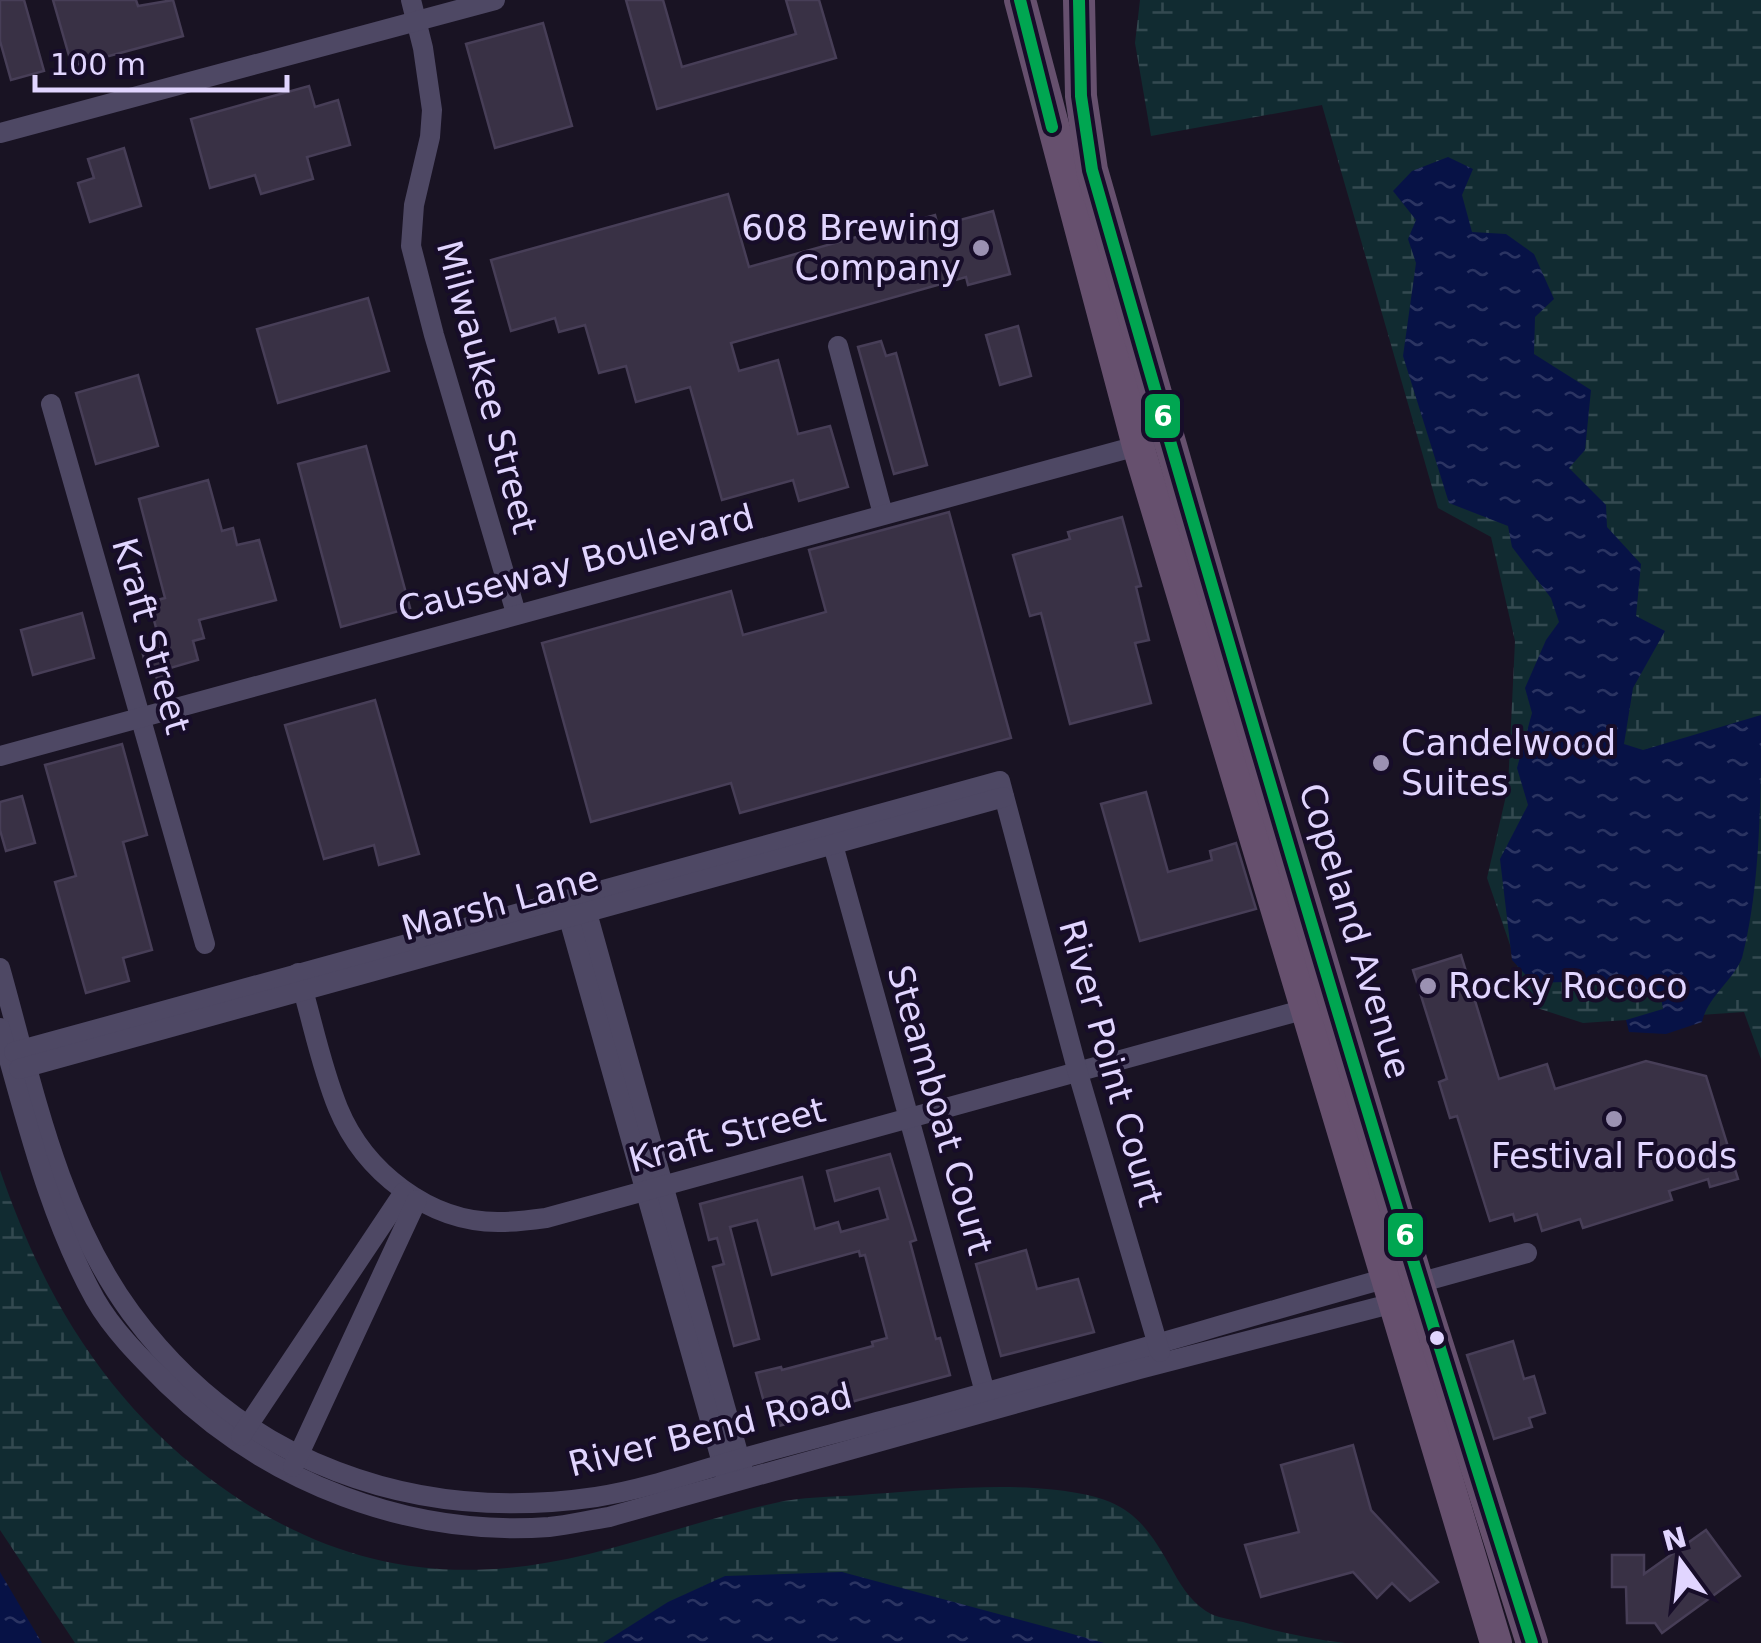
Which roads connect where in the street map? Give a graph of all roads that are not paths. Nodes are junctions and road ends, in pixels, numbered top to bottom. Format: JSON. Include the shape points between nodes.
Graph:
{"nodes":[{"id":1,"x":495,"y":0,"type":"edge"},
{"id":2,"x":1020,"y":0,"type":"edge"},
{"id":3,"x":1079,"y":0,"type":"edge"},
{"id":4,"x":414,"y":10,"type":"edge"},
{"id":5,"x":0,"y":133,"type":"edge"},
{"id":6,"x":838,"y":346,"type":"dead end"},
{"id":7,"x":51,"y":404,"type":"dead end"},
{"id":8,"x":1154,"y":441,"type":"junction"},
{"id":9,"x":883,"y":514,"type":"junction"},
{"id":10,"x":516,"y":613,"type":"junction"},
{"id":11,"x":141,"y":717,"type":"junction"},
{"id":12,"x":0,"y":756,"type":"edge"},
{"id":13,"x":1002,"y":789,"type":"joint"},
{"id":14,"x":830,"y":836,"type":"junction"},
{"id":15,"x":1262,"y":851,"type":"junction"},
{"id":16,"x":575,"y":907,"type":"junction"},
{"id":17,"x":205,"y":944,"type":"dead end"},
{"id":18,"x":1322,"y":955,"type":"junction"},
{"id":19,"x":0,"y":968,"type":"edge"},
{"id":20,"x":301,"y":982,"type":"junction"},
{"id":21,"x":1306,"y":1009,"type":"junction"},
{"id":22,"x":0,"y":1028,"type":"edge"},
{"id":23,"x":18,"y":1060,"type":"junction"},
{"id":24,"x":1078,"y":1073,"type":"junction"},
{"id":25,"x":908,"y":1119,"type":"junction"},
{"id":26,"x":653,"y":1189,"type":"junction"},
{"id":27,"x":410,"y":1196,"type":"junction"},
{"id":28,"x":1526,"y":1253,"type":"dead end"},
{"id":29,"x":1400,"y":1288,"type":"junction"},
{"id":30,"x":1160,"y":1353,"type":"junction"},
{"id":31,"x":987,"y":1402,"type":"junction"},
{"id":32,"x":242,"y":1434,"type":"junction"},
{"id":33,"x":294,"y":1465,"type":"junction"},
{"id":34,"x":734,"y":1471,"type":"junction"},
{"id":35,"x":1496,"y":1643,"type":"edge"},
{"id":36,"x":1532,"y":1643,"type":"edge"}],
"edges":[{"from":1,"to":4,"type":"street"},
{"from":2,"to":8,"type":"highway","name":"Copeland Avenue"},
{"from":3,"to":8,"type":"highway","name":"Copeland Avenue","via":[[1081,96],[1092,170],[1114,239]]},
{"from":4,"to":5,"type":"street"},
{"from":4,"to":10,"type":"street","name":"Milwaukee Street","via":[[432,110],[411,246]]},
{"from":6,"to":9,"type":"street"},
{"from":7,"to":11,"type":"street","name":"Kraft Street"},
{"from":8,"to":9,"type":"street","name":"Causeway Boulevard"},
{"from":8,"to":15,"type":"highway","name":"Copeland Avenue"},
{"from":8,"to":18,"type":"highway","name":"Copeland Avenue","via":[[1243,697]]},
{"from":9,"to":10,"type":"street","name":"Causeway Boulevard"},
{"from":10,"to":11,"type":"street","name":"Causeway Boulevard"},
{"from":11,"to":12,"type":"street","name":"Causeway Boulevard"},
{"from":11,"to":17,"type":"street","name":"Kraft Street"},
{"from":13,"to":14,"type":"street","name":"Marsh Lane"},
{"from":13,"to":24,"type":"street","name":"River Point Court"},
{"from":14,"to":16,"type":"street","name":"Marsh Lane"},
{"from":14,"to":25,"type":"street","name":"Steamboat Court"},
{"from":15,"to":18,"type":"highway","via":[[1276,868],[1302,944]]},
{"from":15,"to":21,"type":"highway","name":"Copeland Avenue"},
{"from":16,"to":20,"type":"street","name":"Marsh Lane"},
{"from":16,"to":26,"type":"street"},
{"from":18,"to":29,"type":"highway","name":"Copeland Avenue"},
{"from":19,"to":23,"type":"street","name":"River Bend Road"},
{"from":20,"to":23,"type":"street","name":"Marsh Lane"},
{"from":20,"to":27,"type":"street","name":"Kraft Street","via":[[339,1110],[375,1165]]},
{"from":21,"to":24,"type":"street","name":"Kraft Street"},
{"from":21,"to":29,"type":"highway","name":"Copeland Avenue"},
{"from":22,"to":23,"type":"street","name":"River Bend Road"},
{"from":23,"to":32,"type":"street","name":"River Bend Road","via":[[48,1199],[98,1304],[140,1358],[193,1409]]},
{"from":24,"to":25,"type":"street","name":"Kraft Street"},
{"from":24,"to":30,"type":"street","name":"River Point Court"},
{"from":25,"to":26,"type":"street","name":"Kraft Street"},
{"from":25,"to":31,"type":"street","name":"Steamboat Court"},
{"from":26,"to":27,"type":"street","name":"Kraft Street","via":[[546,1218],[497,1223]]},
{"from":26,"to":34,"type":"street"},
{"from":27,"to":32,"type":"street"},
{"from":27,"to":33,"type":"street"},
{"from":28,"to":29,"type":"street","name":"River Bend Road"},
{"from":29,"to":30,"type":"street","name":"River Bend Road"},
{"from":29,"to":35,"type":"highway","name":"Copeland Avenue"},
{"from":29,"to":36,"type":"highway","name":"Copeland Avenue"},
{"from":30,"to":31,"type":"street","name":"River Bend Road"},
{"from":31,"to":34,"type":"street","name":"River Bend Road"},
{"from":32,"to":33,"type":"street","name":"River Bend Road"},
{"from":33,"to":34,"type":"street","name":"River Bend Road","via":[[318,1488],[388,1511],[497,1528],[609,1517]]}]}
